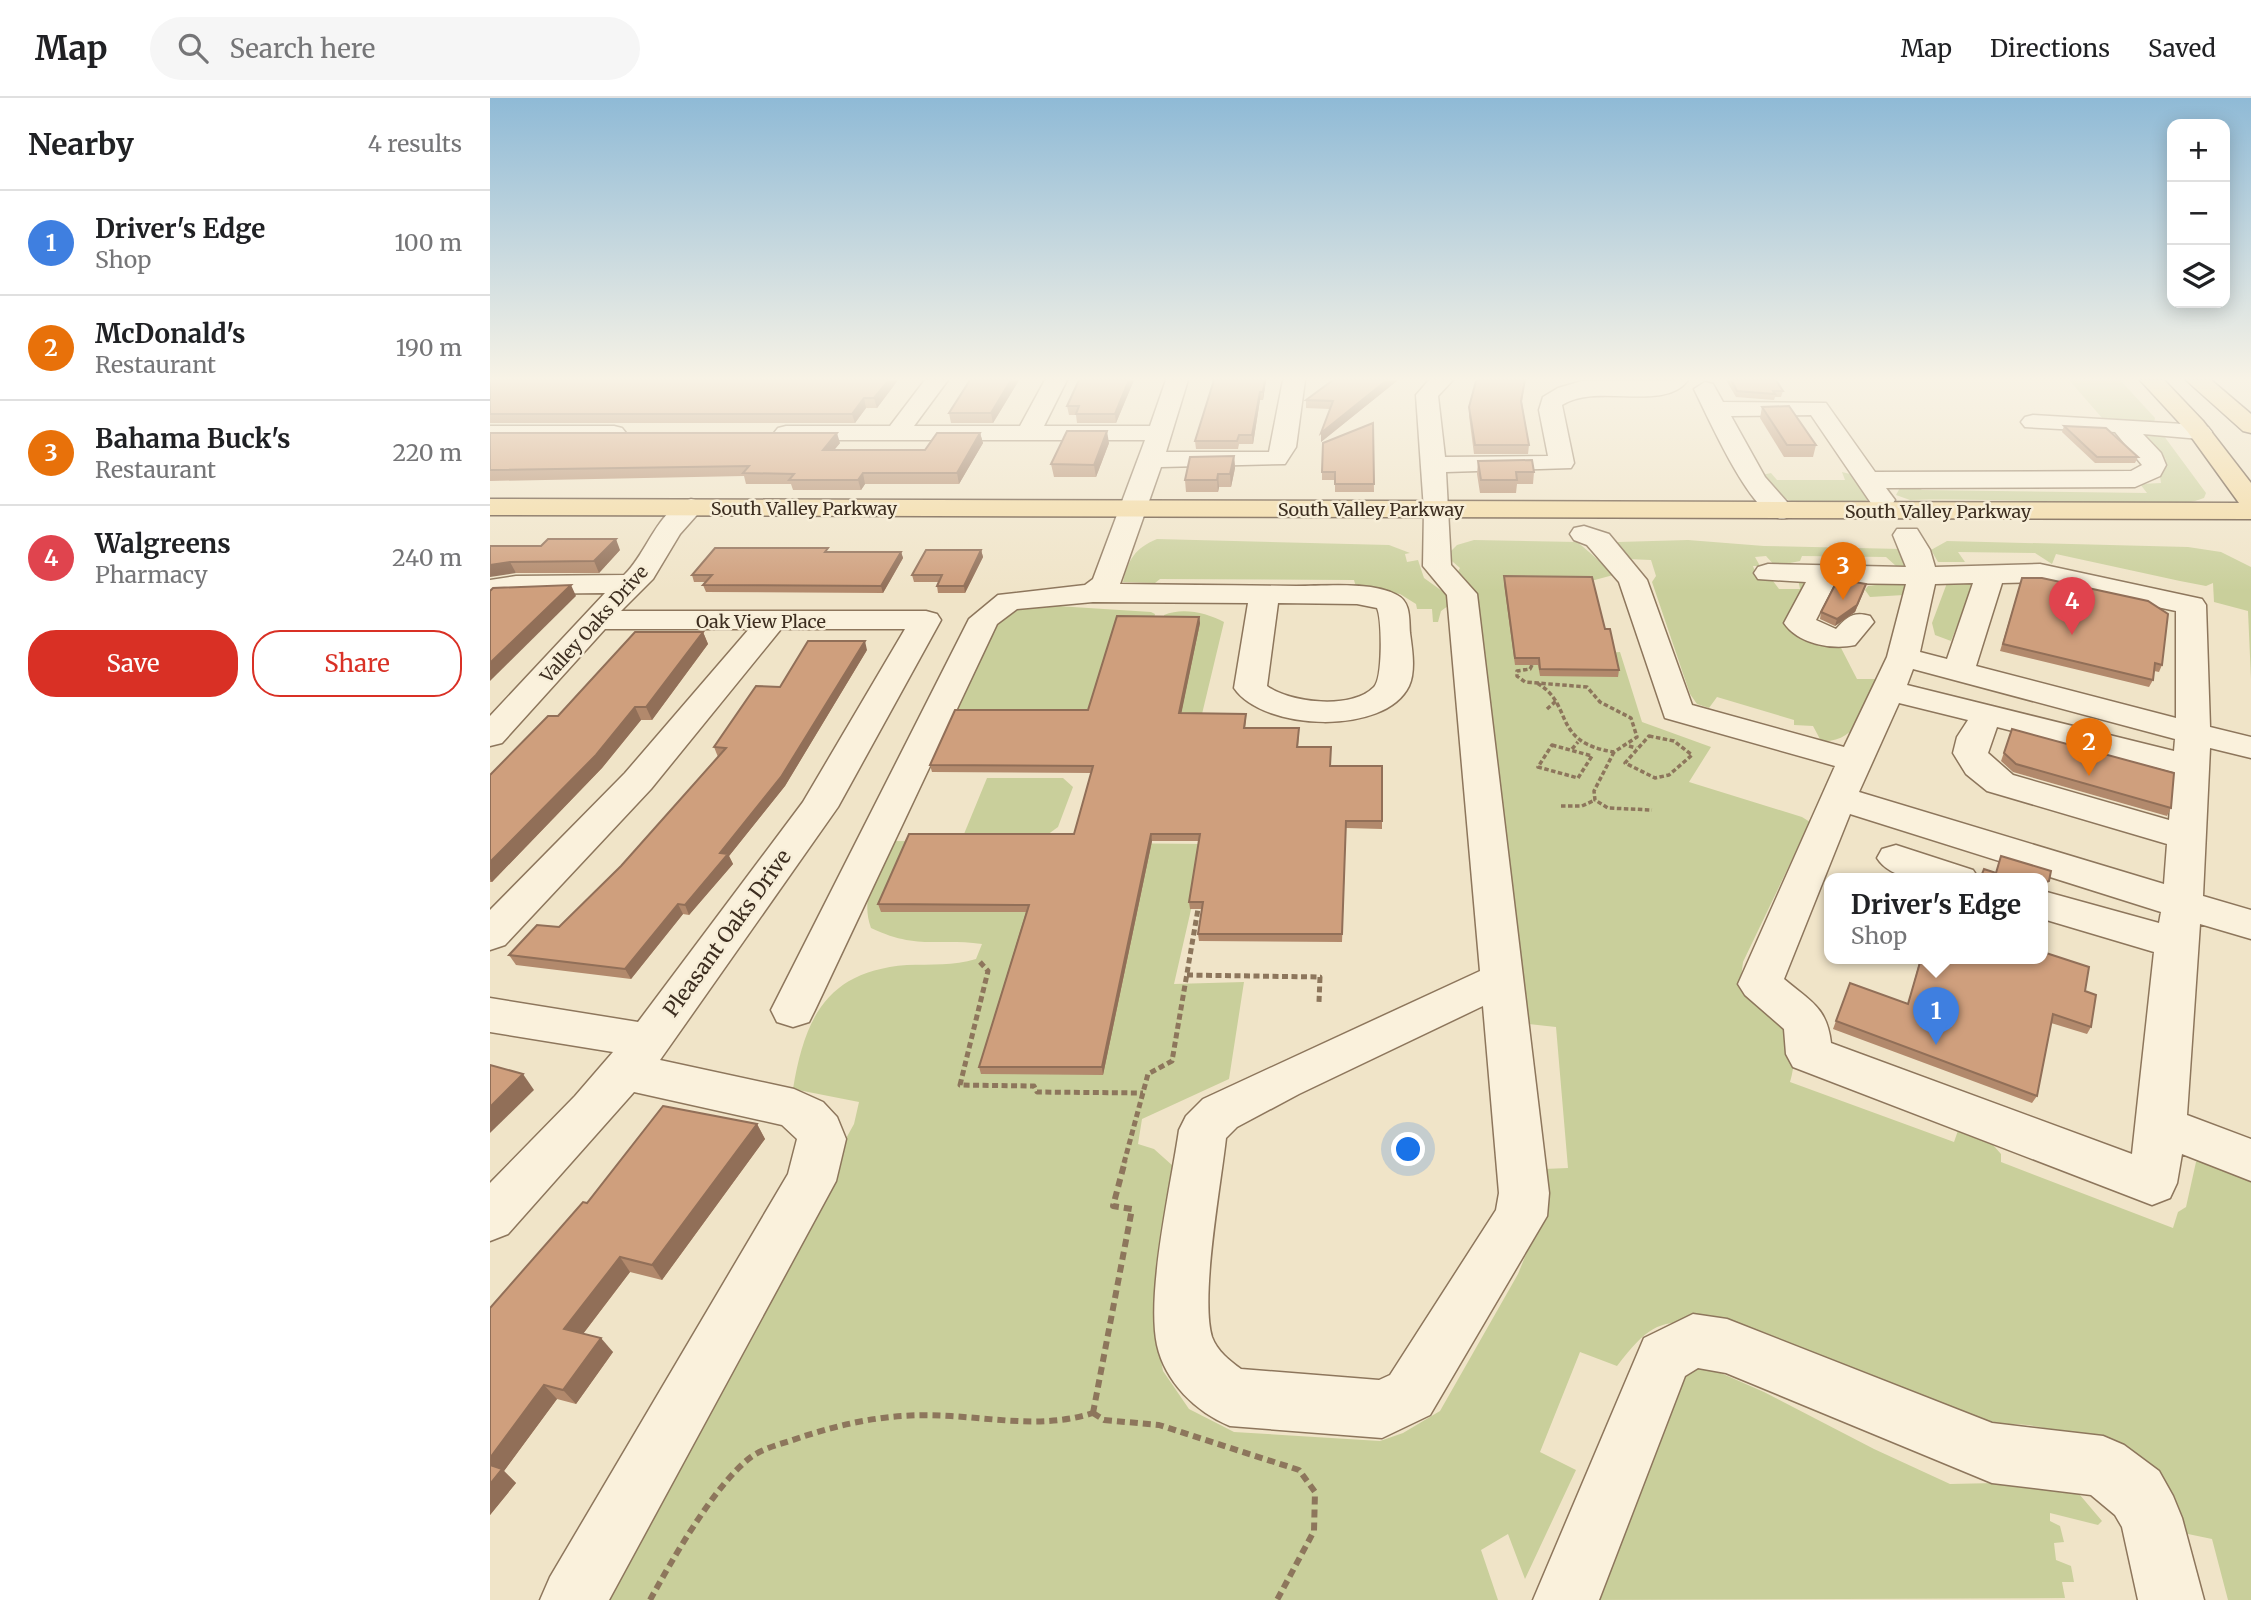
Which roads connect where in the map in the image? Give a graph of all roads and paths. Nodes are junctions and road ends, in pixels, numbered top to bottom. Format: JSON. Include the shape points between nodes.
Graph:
{"nodes":[{"id":1,"x":1153,"y":450,"type":"edge"},
{"id":2,"x":1282,"y":450,"type":"edge"},
{"id":3,"x":1432,"y":450,"type":"edge"},
{"id":4,"x":1559,"y":450,"type":"edge"},
{"id":5,"x":1738,"y":450,"type":"edge"},
{"id":6,"x":1847,"y":450,"type":"edge"},
{"id":7,"x":2062,"y":450,"type":"edge"},
{"id":8,"x":2145,"y":450,"type":"edge"},
{"id":9,"x":2213,"y":450,"type":"edge"},
{"id":10,"x":1150,"y":460,"type":"junction"},
{"id":11,"x":1433,"y":465,"type":"junction"},
{"id":12,"x":2090,"y":479,"type":"junction"},
{"id":13,"x":1868,"y":480,"type":"junction"},
{"id":14,"x":2251,"y":501,"type":"edge"},
{"id":15,"x":490,"y":507,"type":"edge"},
{"id":16,"x":691,"y":508,"type":"junction"},
{"id":17,"x":1782,"y":511,"type":"junction"},
{"id":18,"x":2251,"y":511,"type":"edge"},
{"id":19,"x":1130,"y":520,"type":"junction"},
{"id":20,"x":1436,"y":521,"type":"junction"},
{"id":21,"x":1898,"y":523,"type":"junction"},
{"id":22,"x":490,"y":530,"type":"edge"},
{"id":23,"x":669,"y":530,"type":"junction"},
{"id":24,"x":1584,"y":534,"type":"junction"},
{"id":25,"x":2251,"y":536,"type":"edge"},
{"id":26,"x":1768,"y":573,"type":"dead end"},
{"id":27,"x":1825,"y":574,"type":"junction"},
{"id":28,"x":1875,"y":574,"type":"junction"},
{"id":29,"x":1924,"y":576,"type":"junction"},
{"id":30,"x":632,"y":584,"type":"junction"},
{"id":31,"x":490,"y":589,"type":"edge"},
{"id":32,"x":1985,"y":590,"type":"junction"},
{"id":33,"x":1093,"y":593,"type":"junction"},
{"id":34,"x":1264,"y":594,"type":"junction"},
{"id":35,"x":597,"y":620,"type":"junction"},
{"id":36,"x":926,"y":620,"type":"joint"},
{"id":37,"x":772,"y":621,"type":"junction"},
{"id":38,"x":1903,"y":657,"type":"junction"},
{"id":39,"x":1961,"y":661,"type":"junction"},
{"id":40,"x":1532,"y":665,"type":"edge"},
{"id":41,"x":1573,"y":677,"type":"edge"},
{"id":42,"x":1537,"y":683,"type":"junction"},
{"id":43,"x":1564,"y":684,"type":"junction"},
{"id":44,"x":1573,"y":684,"type":"junction"},
{"id":45,"x":1887,"y":690,"type":"junction"},
{"id":46,"x":1553,"y":694,"type":"junction"},
{"id":47,"x":1556,"y":701,"type":"junction"},
{"id":48,"x":1548,"y":709,"type":"dead end"},
{"id":49,"x":1989,"y":715,"type":"junction"},
{"id":50,"x":490,"y":736,"type":"edge"},
{"id":51,"x":1578,"y":742,"type":"junction"},
{"id":52,"x":1628,"y":746,"type":"junction"},
{"id":53,"x":1636,"y":748,"type":"junction"},
{"id":54,"x":2251,"y":748,"type":"edge"},
{"id":55,"x":2192,"y":749,"type":"junction"},
{"id":56,"x":1572,"y":750,"type":"junction"},
{"id":57,"x":1614,"y":752,"type":"junction"},
{"id":58,"x":1845,"y":779,"type":"junction"},
{"id":59,"x":1595,"y":800,"type":"junction"},
{"id":60,"x":1561,"y":806,"type":"dead end"},
{"id":61,"x":1651,"y":810,"type":"dead end"},
{"id":62,"x":1917,"y":822,"type":"junction"},
{"id":63,"x":2186,"y":836,"type":"junction"},
{"id":64,"x":1893,"y":868,"type":"edge"},
{"id":65,"x":1923,"y":873,"type":"edge"},
{"id":66,"x":2048,"y":906,"type":"edge"},
{"id":67,"x":1198,"y":909,"type":"edge"},
{"id":68,"x":2179,"y":923,"type":"junction"},
{"id":69,"x":2251,"y":925,"type":"edge"},
{"id":70,"x":490,"y":935,"type":"edge"},
{"id":71,"x":980,"y":962,"type":"dead end"},
{"id":72,"x":1186,"y":975,"type":"junction"},
{"id":73,"x":1502,"y":979,"type":"junction"},
{"id":74,"x":1320,"y":1002,"type":"dead end"},
{"id":75,"x":793,"y":1010,"type":"dead end"},
{"id":76,"x":490,"y":1015,"type":"edge"},
{"id":77,"x":637,"y":1056,"type":"junction"},
{"id":78,"x":1143,"y":1093,"type":"junction"},
{"id":79,"x":2162,"y":1126,"type":"junction"},
{"id":80,"x":2251,"y":1160,"type":"edge"},
{"id":81,"x":490,"y":1218,"type":"edge"},
{"id":82,"x":1093,"y":1413,"type":"junction"},
{"id":83,"x":573,"y":1600,"type":"edge"},
{"id":84,"x":650,"y":1600,"type":"edge"},
{"id":85,"x":1277,"y":1600,"type":"edge"},
{"id":86,"x":1566,"y":1600,"type":"edge"},
{"id":87,"x":2171,"y":1600,"type":"edge"}],
"edges":[{"from":1,"to":10,"type":"street"},
{"from":2,"to":10,"type":"street","via":[[1276,458]]},
{"from":3,"to":11,"type":"street"},
{"from":4,"to":11,"type":"street","via":[[1562,463]]},
{"from":5,"to":17,"type":"street","via":[[1754,480]]},
{"from":6,"to":13,"type":"street"},
{"from":7,"to":12,"type":"street"},
{"from":8,"to":12,"type":"street","via":[[2152,458],[2151,471],[2135,479]]},
{"from":9,"to":14,"type":"main road"},
{"from":10,"to":19,"type":"street"},
{"from":11,"to":20,"type":"street"},
{"from":12,"to":13,"type":"street"},
{"from":13,"to":21,"type":"street"},
{"from":15,"to":16,"type":"main road","name":"South Valley Parkway"},
{"from":16,"to":19,"type":"main road","name":"South Valley Parkway"},
{"from":16,"to":23,"type":"street","name":"Valley Oaks Drive"},
{"from":17,"to":20,"type":"main road","name":"South Valley Parkway"},
{"from":17,"to":21,"type":"main road","name":"South Valley Parkway"},
{"from":18,"to":21,"type":"main road","name":"South Valley Parkway"},
{"from":19,"to":20,"type":"main road","name":"South Valley Parkway"},
{"from":19,"to":23,"type":"main road","name":"South Valley Parkway"},
{"from":19,"to":33,"type":"street","via":[[1106,584]]},
{"from":20,"to":24,"type":"main road","name":"South Valley Parkway"},
{"from":20,"to":73,"type":"street","via":[[1437,566],[1462,594]]},
{"from":21,"to":24,"type":"main road","name":"South Valley Parkway"},
{"from":21,"to":25,"type":"main road","name":"South Valley Parkway"},
{"from":21,"to":29,"type":"street","via":[[1919,551]]},
{"from":22,"to":23,"type":"main road","name":"South Valley Parkway"},
{"from":23,"to":30,"type":"street","name":"Valley Oaks Drive"},
{"from":24,"to":58,"type":"street","via":[[1599,540],[1602,549],[1633,580],[1677,711]]},
{"from":26,"to":27,"type":"street"},
{"from":27,"to":28,"type":"street"},
{"from":27,"to":28,"type":"street","via":[[1799,623],[1844,638],[1860,616]]},
{"from":28,"to":29,"type":"street"},
{"from":29,"to":32,"type":"street"},
{"from":29,"to":38,"type":"street"},
{"from":30,"to":31,"type":"street","via":[[516,584]]},
{"from":30,"to":35,"type":"street","name":"Valley Oaks Drive"},
{"from":32,"to":39,"type":"street","via":[[1993,611],[1980,648]]},
{"from":32,"to":55,"type":"street","via":[[2040,573],[2191,605]]},
{"from":33,"to":34,"type":"street"},
{"from":33,"to":75,"type":"street","via":[[1009,601],[984,619]]},
{"from":34,"to":34,"type":"street","via":[[1357,595],[1387,601],[1394,609],[1394,683],[1387,694],[1371,703],[1324,712],[1279,706],[1260,697],[1250,688]]},
{"from":35,"to":37,"type":"street","name":"Oak View Place"},
{"from":35,"to":50,"type":"street","name":"Valley Oaks Drive"},
{"from":36,"to":37,"type":"street","name":"Oak View Place"},
{"from":36,"to":77,"type":"street","name":"Pleasant Oaks Drive","via":[[818,807]]},
{"from":37,"to":70,"type":"street","via":[[638,781]]},
{"from":38,"to":39,"type":"street"},
{"from":38,"to":45,"type":"street"},
{"from":39,"to":55,"type":"street"},
{"from":40,"to":42,"type":"path","via":[[1517,671],[1517,676]]},
{"from":41,"to":44,"type":"path"},
{"from":42,"to":43,"type":"path"},
{"from":42,"to":46,"type":"path"},
{"from":43,"to":44,"type":"path"},
{"from":43,"to":46,"type":"path"},
{"from":44,"to":52,"type":"path","via":[[1587,687],[1603,705],[1631,718],[1637,737]]},
{"from":45,"to":49,"type":"street"},
{"from":45,"to":58,"type":"street"},
{"from":46,"to":47,"type":"path"},
{"from":47,"to":48,"type":"path"},
{"from":47,"to":51,"type":"path","via":[[1566,729]]},
{"from":49,"to":55,"type":"street"},
{"from":49,"to":63,"type":"street","via":[[1972,738],[1971,753],[1975,766],[2000,783]]},
{"from":51,"to":56,"type":"path"},
{"from":51,"to":57,"type":"path"},
{"from":52,"to":53,"type":"path"},
{"from":52,"to":57,"type":"path"},
{"from":53,"to":53,"type":"path","via":[[1625,763],[1662,779],[1674,775],[1692,755],[1688,747],[1655,735]]},
{"from":54,"to":55,"type":"street"},
{"from":55,"to":63,"type":"street"},
{"from":56,"to":56,"type":"path","via":[[1552,745],[1538,767],[1577,778],[1592,756]]},
{"from":57,"to":59,"type":"path","via":[[1594,791]]},
{"from":58,"to":62,"type":"street"},
{"from":58,"to":79,"type":"street","via":[[1760,984],[1806,1022],[1809,1054],[2152,1183]]},
{"from":59,"to":60,"type":"path","via":[[1582,806]]},
{"from":59,"to":61,"type":"path","via":[[1608,808]]},
{"from":62,"to":64,"type":"street","via":[[1908,847]]},
{"from":62,"to":68,"type":"street"},
{"from":63,"to":68,"type":"street"},
{"from":64,"to":65,"type":"street"},
{"from":66,"to":68,"type":"street"},
{"from":67,"to":72,"type":"path"},
{"from":68,"to":69,"type":"street"},
{"from":68,"to":79,"type":"street"},
{"from":71,"to":78,"type":"path","via":[[988,971],[960,1084],[1034,1086],[1037,1092]]},
{"from":72,"to":74,"type":"path","via":[[1321,977]]},
{"from":72,"to":78,"type":"path","via":[[1172,1062],[1148,1074]]},
{"from":73,"to":73,"type":"street","via":[[1524,1193],[1521,1216],[1410,1395],[1382,1409],[1230,1398],[1204,1376],[1185,1345],[1182,1294],[1203,1130],[1220,1113],[1272,1086]]},
{"from":76,"to":77,"type":"street"},
{"from":77,"to":81,"type":"street","name":"Pleasant Oaks Drive"},
{"from":77,"to":83,"type":"street","via":[[794,1108],[810,1116],[821,1129],[822,1146],[811,1181]]},
{"from":78,"to":82,"type":"path","via":[[1113,1206],[1132,1209]]},
{"from":79,"to":80,"type":"street"},
{"from":82,"to":84,"type":"path","via":[[1074,1421],[1016,1421],[908,1413],[854,1419],[785,1442],[750,1458],[709,1507]]},
{"from":82,"to":85,"type":"path","via":[[1104,1420],[1159,1425],[1299,1470],[1315,1492],[1314,1531]]},
{"from":86,"to":87,"type":"street","via":[[1664,1357],[1693,1341],[1727,1346],[1993,1454],[2103,1466],[2137,1493],[2151,1518]]}]}
